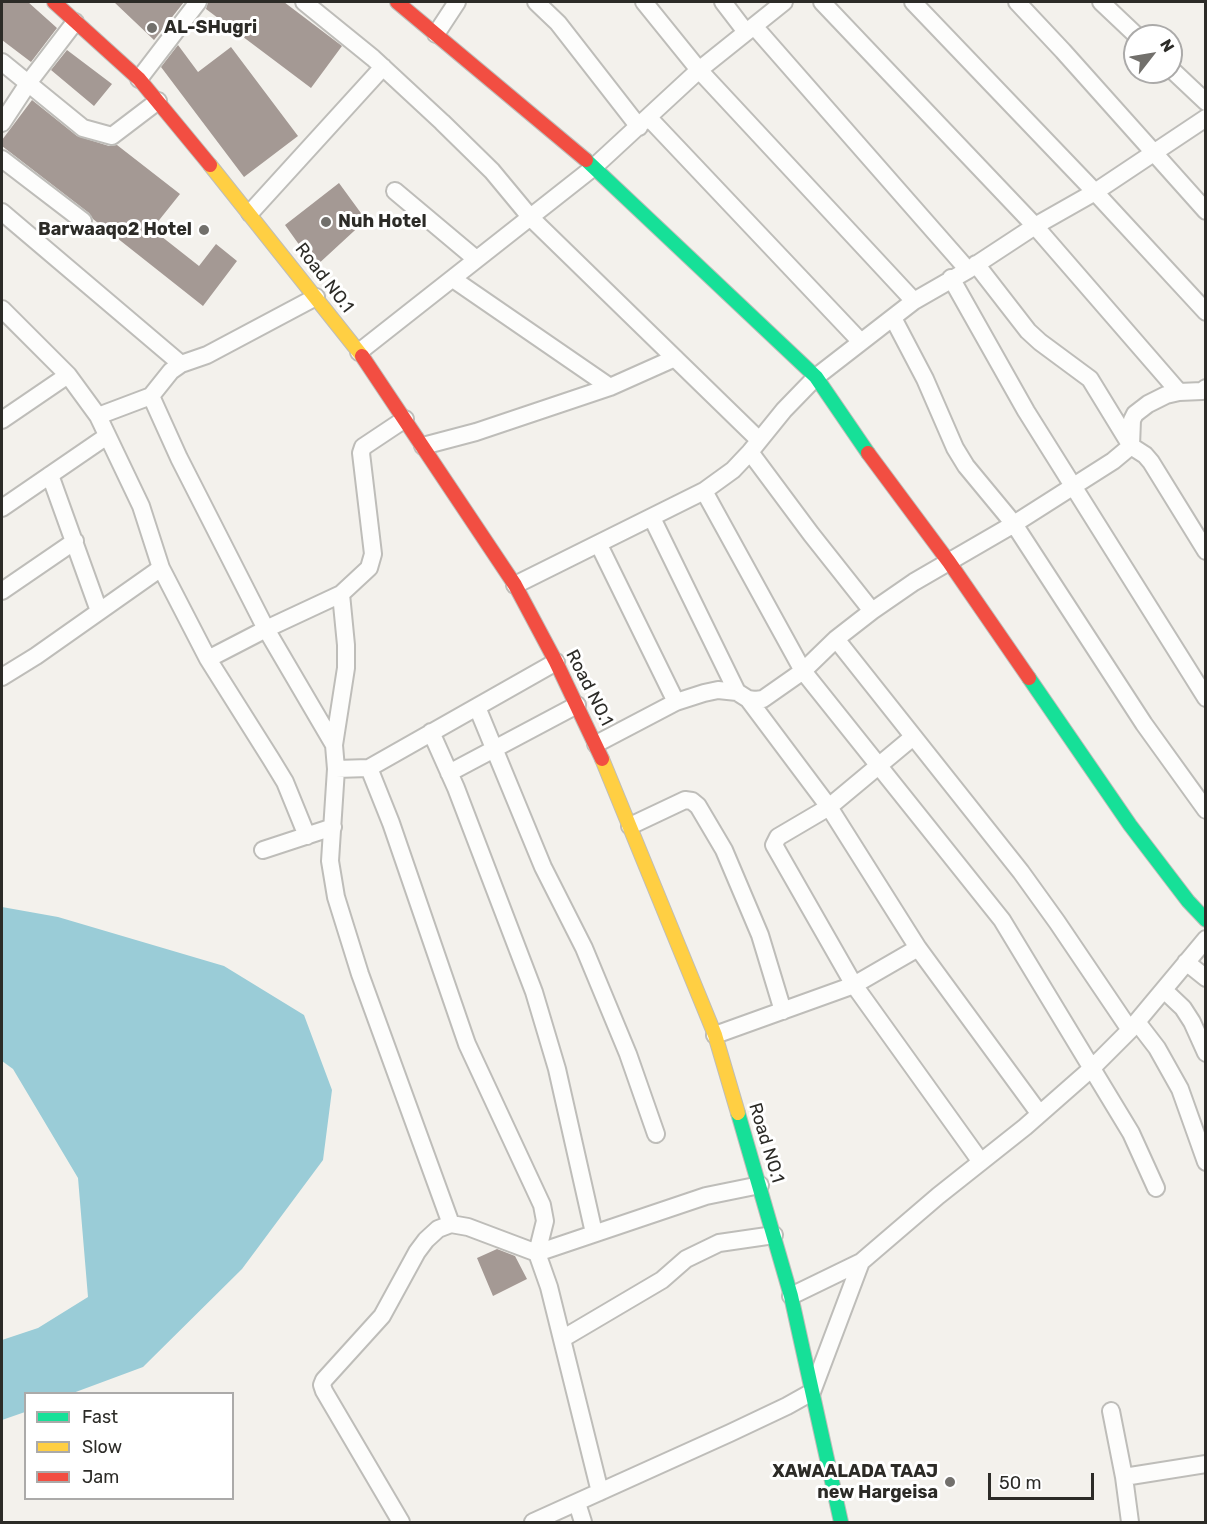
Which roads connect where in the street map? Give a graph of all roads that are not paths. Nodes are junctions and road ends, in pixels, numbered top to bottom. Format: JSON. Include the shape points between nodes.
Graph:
{"nodes":[{"id":1,"x":54,"y":2,"type":"edge"},
{"id":2,"x":198,"y":2,"type":"edge"},
{"id":3,"x":304,"y":2,"type":"edge"},
{"id":4,"x":397,"y":2,"type":"edge"},
{"id":5,"x":457,"y":2,"type":"edge"},
{"id":6,"x":536,"y":2,"type":"edge"},
{"id":7,"x":644,"y":2,"type":"edge"},
{"id":8,"x":723,"y":2,"type":"edge"},
{"id":9,"x":784,"y":2,"type":"edge"},
{"id":10,"x":822,"y":2,"type":"edge"},
{"id":11,"x":913,"y":2,"type":"edge"},
{"id":12,"x":1017,"y":2,"type":"edge"},
{"id":13,"x":1101,"y":2,"type":"edge"},
{"id":14,"x":75,"y":22,"type":"junction"},
{"id":15,"x":1124,"y":24,"type":"edge"},
{"id":16,"x":750,"y":29,"type":"junction"},
{"id":17,"x":436,"y":34,"type":"junction"},
{"id":18,"x":2,"y":62,"type":"edge"},
{"id":19,"x":383,"y":67,"type":"junction"},
{"id":20,"x":699,"y":70,"type":"junction"},
{"id":21,"x":139,"y":79,"type":"junction"},
{"id":22,"x":1183,"y":80,"type":"edge"},
{"id":23,"x":29,"y":82,"type":"junction"},
{"id":24,"x":158,"y":101,"type":"junction"},
{"id":25,"x":1206,"y":102,"type":"edge"},
{"id":26,"x":1206,"y":118,"type":"edge"},
{"id":27,"x":644,"y":122,"type":"junction"},
{"id":28,"x":2,"y":123,"type":"edge"},
{"id":29,"x":1153,"y":152,"type":"junction"},
{"id":30,"x":2,"y":159,"type":"edge"},
{"id":31,"x":594,"y":167,"type":"junction"},
{"id":32,"x":395,"y":191,"type":"dead end"},
{"id":33,"x":1095,"y":192,"type":"junction"},
{"id":34,"x":1206,"y":211,"type":"edge"},
{"id":35,"x":2,"y":212,"type":"edge"},
{"id":36,"x":250,"y":213,"type":"junction"},
{"id":37,"x":531,"y":218,"type":"junction"},
{"id":38,"x":83,"y":221,"type":"dead end"},
{"id":39,"x":1035,"y":226,"type":"junction"},
{"id":40,"x":476,"y":260,"type":"junction"},
{"id":41,"x":972,"y":267,"type":"junction"},
{"id":42,"x":951,"y":278,"type":"junction"},
{"id":43,"x":453,"y":279,"type":"junction"},
{"id":44,"x":316,"y":297,"type":"junction"},
{"id":45,"x":914,"y":301,"type":"junction"},
{"id":46,"x":1206,"y":312,"type":"edge"},
{"id":47,"x":4,"y":315,"type":"edge"},
{"id":48,"x":893,"y":318,"type":"junction"},
{"id":49,"x":861,"y":342,"type":"junction"},
{"id":50,"x":359,"y":352,"type":"junction"},
{"id":51,"x":675,"y":358,"type":"junction"},
{"id":52,"x":181,"y":364,"type":"junction"},
{"id":53,"x":68,"y":375,"type":"junction"},
{"id":54,"x":816,"y":377,"type":"junction"},
{"id":55,"x":610,"y":387,"type":"junction"},
{"id":56,"x":1179,"y":392,"type":"junction"},
{"id":57,"x":1204,"y":392,"type":"edge"},
{"id":58,"x":151,"y":396,"type":"junction"},
{"id":59,"x":98,"y":416,"type":"junction"},
{"id":60,"x":405,"y":419,"type":"junction"},
{"id":61,"x":2,"y":420,"type":"edge"},
{"id":62,"x":107,"y":436,"type":"junction"},
{"id":63,"x":423,"y":446,"type":"junction"},
{"id":64,"x":755,"y":446,"type":"junction"},
{"id":65,"x":1131,"y":446,"type":"junction"},
{"id":66,"x":50,"y":475,"type":"junction"},
{"id":67,"x":1072,"y":486,"type":"junction"},
{"id":68,"x":704,"y":491,"type":"junction"},
{"id":69,"x":2,"y":507,"type":"edge"},
{"id":70,"x":652,"y":518,"type":"junction"},
{"id":71,"x":1014,"y":524,"type":"junction"},
{"id":72,"x":75,"y":541,"type":"junction"},
{"id":73,"x":599,"y":545,"type":"junction"},
{"id":74,"x":1206,"y":551,"type":"edge"},
{"id":75,"x":949,"y":562,"type":"junction"},
{"id":76,"x":161,"y":568,"type":"junction"},
{"id":77,"x":514,"y":585,"type":"junction"},
{"id":78,"x":2,"y":591,"type":"edge"},
{"id":79,"x":341,"y":594,"type":"junction"},
{"id":80,"x":99,"y":611,"type":"junction"},
{"id":81,"x":872,"y":611,"type":"junction"},
{"id":82,"x":266,"y":629,"type":"junction"},
{"id":83,"x":836,"y":639,"type":"junction"},
{"id":84,"x":208,"y":659,"type":"junction"},
{"id":85,"x":556,"y":662,"type":"junction"},
{"id":86,"x":803,"y":671,"type":"junction"},
{"id":87,"x":2,"y":677,"type":"edge"},
{"id":88,"x":742,"y":695,"type":"junction"},
{"id":89,"x":1206,"y":698,"type":"edge"},
{"id":90,"x":676,"y":702,"type":"junction"},
{"id":91,"x":577,"y":705,"type":"junction"},
{"id":92,"x":477,"y":707,"type":"junction"},
{"id":93,"x":432,"y":732,"type":"junction"},
{"id":94,"x":913,"y":737,"type":"junction"},
{"id":95,"x":334,"y":744,"type":"junction"},
{"id":96,"x":596,"y":744,"type":"junction"},
{"id":97,"x":495,"y":749,"type":"junction"},
{"id":98,"x":879,"y":765,"type":"junction"},
{"id":99,"x":369,"y":768,"type":"junction"},
{"id":100,"x":336,"y":769,"type":"junction"},
{"id":101,"x":449,"y":773,"type":"junction"},
{"id":102,"x":829,"y":807,"type":"junction"},
{"id":103,"x":1206,"y":810,"type":"edge"},
{"id":104,"x":630,"y":826,"type":"junction"},
{"id":105,"x":333,"y":828,"type":"junction"},
{"id":106,"x":307,"y":836,"type":"junction"},
{"id":107,"x":263,"y":850,"type":"dead end"},
{"id":108,"x":1206,"y":920,"type":"edge"},
{"id":109,"x":1206,"y":939,"type":"edge"},
{"id":110,"x":918,"y":948,"type":"junction"},
{"id":111,"x":1186,"y":962,"type":"junction"},
{"id":112,"x":1206,"y":978,"type":"edge"},
{"id":113,"x":854,"y":985,"type":"junction"},
{"id":114,"x":1164,"y":990,"type":"junction"},
{"id":115,"x":783,"y":1011,"type":"junction"},
{"id":116,"x":1134,"y":1026,"type":"junction"},
{"id":117,"x":715,"y":1035,"type":"junction"},
{"id":118,"x":1206,"y":1053,"type":"edge"},
{"id":119,"x":1091,"y":1069,"type":"junction"},
{"id":120,"x":1039,"y":1113,"type":"junction"},
{"id":121,"x":656,"y":1134,"type":"dead end"},
{"id":122,"x":981,"y":1162,"type":"junction"},
{"id":123,"x":1206,"y":1162,"type":"edge"},
{"id":124,"x":760,"y":1185,"type":"junction"},
{"id":125,"x":1156,"y":1188,"type":"dead end"},
{"id":126,"x":451,"y":1224,"type":"junction"},
{"id":127,"x":594,"y":1233,"type":"junction"},
{"id":128,"x":774,"y":1236,"type":"junction"},
{"id":129,"x":537,"y":1253,"type":"junction"},
{"id":130,"x":861,"y":1262,"type":"junction"},
{"id":131,"x":790,"y":1296,"type":"junction"},
{"id":132,"x":562,"y":1339,"type":"junction"},
{"id":133,"x":812,"y":1392,"type":"junction"},
{"id":134,"x":1111,"y":1411,"type":"dead end"},
{"id":135,"x":1206,"y":1464,"type":"edge"},
{"id":136,"x":1124,"y":1477,"type":"junction"},
{"id":137,"x":600,"y":1492,"type":"junction"},
{"id":138,"x":577,"y":1503,"type":"junction"},
{"id":139,"x":401,"y":1522,"type":"edge"},
{"id":140,"x":533,"y":1522,"type":"edge"},
{"id":141,"x":583,"y":1522,"type":"edge"},
{"id":142,"x":841,"y":1522,"type":"edge"},
{"id":143,"x":1130,"y":1522,"type":"edge"}],
"edges":[{"from":1,"to":14,"type":"main road","name":"Road NO.1"},
{"from":2,"to":21,"type":"street"},
{"from":3,"to":19,"type":"street"},
{"from":4,"to":17,"type":"main road"},
{"from":5,"to":17,"type":"street"},
{"from":6,"to":27,"type":"street"},
{"from":7,"to":20,"type":"street"},
{"from":8,"to":16,"type":"street"},
{"from":9,"to":16,"type":"street"},
{"from":10,"to":39,"type":"street"},
{"from":11,"to":33,"type":"street"},
{"from":12,"to":29,"type":"street"},
{"from":13,"to":15,"type":"street"},
{"from":14,"to":21,"type":"main road","name":"Road NO.1"},
{"from":14,"to":23,"type":"street"},
{"from":16,"to":20,"type":"street"},
{"from":16,"to":41,"type":"street"},
{"from":17,"to":31,"type":"main road"},
{"from":18,"to":23,"type":"street"},
{"from":19,"to":36,"type":"street"},
{"from":19,"to":37,"type":"street","via":[[492,171]]},
{"from":20,"to":27,"type":"street"},
{"from":20,"to":45,"type":"street"},
{"from":21,"to":24,"type":"main road","name":"Road NO.1"},
{"from":22,"to":25,"type":"street"},
{"from":23,"to":24,"type":"street","via":[[83,128],[112,135]]},
{"from":23,"to":28,"type":"street"},
{"from":24,"to":36,"type":"main road","name":"Road NO.1"},
{"from":26,"to":29,"type":"street"},
{"from":27,"to":31,"type":"street"},
{"from":27,"to":49,"type":"street"},
{"from":29,"to":33,"type":"street"},
{"from":29,"to":34,"type":"street"},
{"from":30,"to":38,"type":"street"},
{"from":31,"to":37,"type":"street"},
{"from":31,"to":54,"type":"main road"},
{"from":32,"to":40,"type":"street"},
{"from":33,"to":39,"type":"street"},
{"from":33,"to":46,"type":"street"},
{"from":35,"to":52,"type":"street"},
{"from":36,"to":44,"type":"main road","name":"Road NO.1"},
{"from":37,"to":40,"type":"street"},
{"from":37,"to":51,"type":"street"},
{"from":39,"to":41,"type":"street"},
{"from":39,"to":56,"type":"street"},
{"from":40,"to":43,"type":"street"},
{"from":41,"to":42,"type":"street"},
{"from":41,"to":65,"type":"street","via":[[1028,331],[1090,379]]},
{"from":42,"to":45,"type":"street"},
{"from":42,"to":67,"type":"street"},
{"from":43,"to":50,"type":"street"},
{"from":43,"to":55,"type":"street"},
{"from":44,"to":50,"type":"main road","name":"Road NO.1"},
{"from":44,"to":52,"type":"street","via":[[207,355]]},
{"from":45,"to":48,"type":"street"},
{"from":47,"to":53,"type":"street"},
{"from":48,"to":49,"type":"street"},
{"from":48,"to":71,"type":"street","via":[[955,448]]},
{"from":49,"to":54,"type":"street"},
{"from":50,"to":60,"type":"main road","name":"Road NO.1"},
{"from":51,"to":55,"type":"street"},
{"from":51,"to":64,"type":"street"},
{"from":52,"to":58,"type":"street"},
{"from":53,"to":59,"type":"street"},
{"from":53,"to":61,"type":"street"},
{"from":54,"to":64,"type":"street"},
{"from":54,"to":75,"type":"main road"},
{"from":55,"to":63,"type":"street"},
{"from":56,"to":57,"type":"street"},
{"from":56,"to":65,"type":"street","via":[[1156,398],[1135,414],[1131,420]]},
{"from":58,"to":59,"type":"street"},
{"from":58,"to":82,"type":"street"},
{"from":59,"to":62,"type":"street"},
{"from":60,"to":63,"type":"main road","name":"Road NO.1"},
{"from":60,"to":79,"type":"street","via":[[360,453],[373,554],[369,568]]},
{"from":62,"to":66,"type":"street"},
{"from":62,"to":76,"type":"street","via":[[141,506]]},
{"from":63,"to":77,"type":"main road","name":"Road NO.1"},
{"from":64,"to":68,"type":"street","via":[[733,470]]},
{"from":64,"to":81,"type":"street","via":[[811,534]]},
{"from":65,"to":67,"type":"street"},
{"from":65,"to":74,"type":"street","via":[[1151,462]]},
{"from":66,"to":69,"type":"street"},
{"from":66,"to":72,"type":"street"},
{"from":67,"to":71,"type":"street"},
{"from":67,"to":89,"type":"street"},
{"from":68,"to":70,"type":"street"},
{"from":68,"to":86,"type":"street"},
{"from":70,"to":73,"type":"street"},
{"from":70,"to":88,"type":"street"},
{"from":71,"to":75,"type":"street"},
{"from":71,"to":103,"type":"street","via":[[1144,724]]},
{"from":72,"to":78,"type":"street"},
{"from":72,"to":80,"type":"street"},
{"from":73,"to":77,"type":"street"},
{"from":73,"to":90,"type":"street"},
{"from":75,"to":81,"type":"street"},
{"from":75,"to":108,"type":"main road","via":[[1130,825]]},
{"from":76,"to":80,"type":"street"},
{"from":76,"to":84,"type":"street"},
{"from":77,"to":85,"type":"main road","name":"Road NO.1"},
{"from":79,"to":82,"type":"street"},
{"from":79,"to":95,"type":"street","via":[[346,668]]},
{"from":80,"to":87,"type":"street"},
{"from":81,"to":83,"type":"street"},
{"from":82,"to":84,"type":"street"},
{"from":82,"to":95,"type":"street"},
{"from":83,"to":86,"type":"street"},
{"from":83,"to":94,"type":"street"},
{"from":84,"to":106,"type":"street","via":[[285,782]]},
{"from":85,"to":91,"type":"main road","name":"Road NO.1"},
{"from":85,"to":92,"type":"street"},
{"from":86,"to":88,"type":"street","via":[[764,699]]},
{"from":86,"to":98,"type":"street"},
{"from":88,"to":90,"type":"street","via":[[718,690]]},
{"from":88,"to":102,"type":"street"},
{"from":90,"to":96,"type":"street"},
{"from":91,"to":96,"type":"main road","name":"Road NO.1"},
{"from":91,"to":97,"type":"street"},
{"from":92,"to":93,"type":"street"},
{"from":92,"to":97,"type":"street"},
{"from":93,"to":99,"type":"street"},
{"from":93,"to":101,"type":"street"},
{"from":94,"to":98,"type":"street"},
{"from":94,"to":116,"type":"street","via":[[1021,872]]},
{"from":95,"to":100,"type":"street"},
{"from":96,"to":104,"type":"main road","name":"Road NO.1"},
{"from":97,"to":101,"type":"street"},
{"from":97,"to":121,"type":"street","via":[[543,867],[584,948]]},
{"from":98,"to":102,"type":"street"},
{"from":98,"to":119,"type":"street","via":[[1002,920]]},
{"from":99,"to":100,"type":"street"},
{"from":99,"to":129,"type":"street","via":[[467,1044],[542,1205],[544,1221]]},
{"from":100,"to":105,"type":"street"},
{"from":101,"to":127,"type":"street","via":[[534,992],[557,1069]]},
{"from":102,"to":110,"type":"street"},
{"from":102,"to":113,"type":"street","via":[[778,837],[774,845]]},
{"from":104,"to":115,"type":"street","via":[[685,800],[698,806],[724,850],[760,935]]},
{"from":104,"to":117,"type":"main road","name":"Road NO.1"},
{"from":105,"to":106,"type":"street"},
{"from":105,"to":126,"type":"street","via":[[330,861],[336,897]]},
{"from":106,"to":107,"type":"street"},
{"from":109,"to":111,"type":"street"},
{"from":110,"to":113,"type":"street"},
{"from":110,"to":120,"type":"street"},
{"from":111,"to":112,"type":"street"},
{"from":111,"to":114,"type":"street"},
{"from":113,"to":115,"type":"street"},
{"from":113,"to":122,"type":"street"},
{"from":114,"to":116,"type":"street"},
{"from":114,"to":118,"type":"street","via":[[1183,1008]]},
{"from":115,"to":117,"type":"street"},
{"from":116,"to":119,"type":"street"},
{"from":116,"to":123,"type":"street","via":[[1157,1048],[1180,1089]]},
{"from":117,"to":124,"type":"main road","name":"Road NO.1"},
{"from":119,"to":120,"type":"street"},
{"from":119,"to":125,"type":"street","via":[[1131,1134]]},
{"from":120,"to":122,"type":"street"},
{"from":122,"to":130,"type":"street"},
{"from":124,"to":127,"type":"street","via":[[706,1197]]},
{"from":124,"to":128,"type":"main road","name":"Road NO.1"},
{"from":126,"to":129,"type":"street"},
{"from":126,"to":139,"type":"street","via":[[426,1240],[382,1316],[322,1384]]},
{"from":127,"to":129,"type":"street"},
{"from":128,"to":131,"type":"main road","name":"Road NO.1"},
{"from":128,"to":132,"type":"street","via":[[719,1243],[686,1259],[662,1280]]},
{"from":129,"to":132,"type":"street"},
{"from":130,"to":131,"type":"street"},
{"from":130,"to":133,"type":"street"},
{"from":131,"to":133,"type":"main road","name":"Road NO.1"},
{"from":132,"to":137,"type":"street"},
{"from":133,"to":137,"type":"street"},
{"from":133,"to":142,"type":"main road","name":"Road NO.1"},
{"from":134,"to":136,"type":"street"},
{"from":135,"to":136,"type":"street"},
{"from":136,"to":143,"type":"street"},
{"from":137,"to":138,"type":"street"},
{"from":138,"to":140,"type":"street"},
{"from":138,"to":141,"type":"street"}]}
